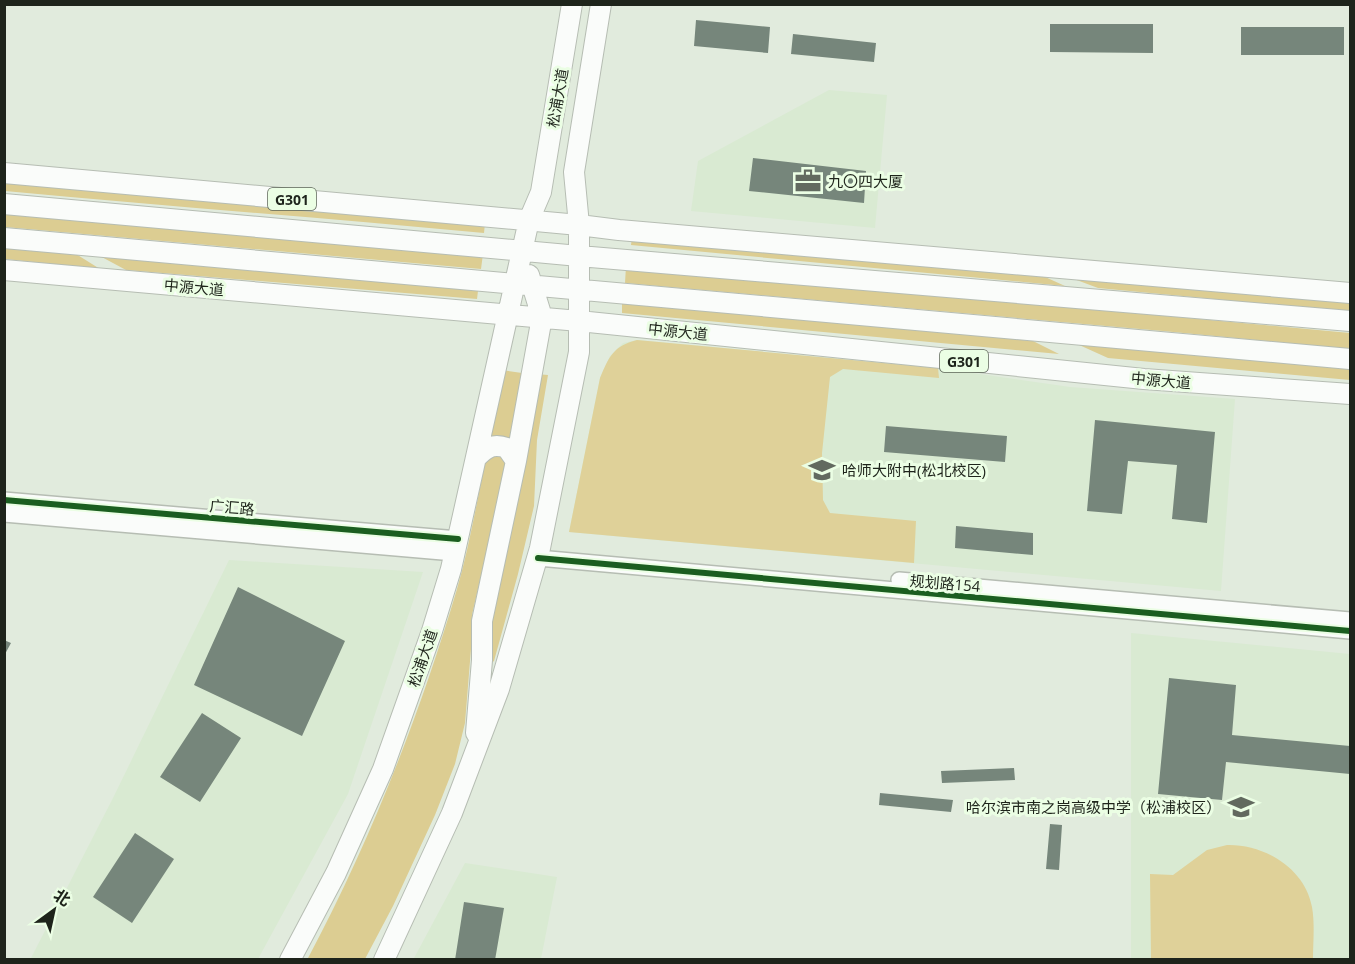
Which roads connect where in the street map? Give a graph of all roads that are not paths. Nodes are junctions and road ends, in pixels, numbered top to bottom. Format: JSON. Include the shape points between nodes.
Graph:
{"nodes":[{"id":1,"x":572,"y":4,"type":"edge"},
{"id":2,"x":601,"y":4,"type":"edge"},
{"id":3,"x":4,"y":173,"type":"edge"},
{"id":4,"x":4,"y":204,"type":"edge"},
{"id":5,"x":528,"y":220,"type":"junction"},
{"id":6,"x":579,"y":225,"type":"junction"},
{"id":7,"x":4,"y":238,"type":"edge"},
{"id":8,"x":522,"y":250,"type":"junction"},
{"id":9,"x":579,"y":256,"type":"junction"},
{"id":10,"x":4,"y":270,"type":"edge"},
{"id":11,"x":524,"y":285,"type":"junction"},
{"id":12,"x":579,"y":290,"type":"junction"},
{"id":13,"x":1350,"y":293,"type":"edge"},
{"id":14,"x":508,"y":315,"type":"junction"},
{"id":15,"x":542,"y":318,"type":"junction"},
{"id":16,"x":579,"y":321,"type":"junction"},
{"id":17,"x":1350,"y":321,"type":"edge"},
{"id":18,"x":1350,"y":359,"type":"edge"},
{"id":19,"x":1350,"y":393,"type":"edge"},
{"id":20,"x":477,"y":457,"type":"junction"},
{"id":21,"x":516,"y":461,"type":"junction"},
{"id":22,"x":4,"y":500,"type":"edge"},
{"id":23,"x":4,"y":514,"type":"edge"},
{"id":24,"x":456,"y":546,"type":"junction"},
{"id":25,"x":539,"y":553,"type":"junction"},
{"id":26,"x":1350,"y":620,"type":"edge"},
{"id":27,"x":1350,"y":631,"type":"edge"},
{"id":28,"x":474,"y":756,"type":"junction"},
{"id":29,"x":290,"y":960,"type":"edge"},
{"id":30,"x":384,"y":960,"type":"edge"}],
"edges":[{"from":1,"to":5,"type":"highway","name":"松浦大道","via":[[541,192]]},
{"from":2,"to":6,"type":"highway","name":"松浦大道","via":[[574,172]]},
{"from":3,"to":5,"type":"highway","number":"G301"},
{"from":4,"to":8,"type":"highway"},
{"from":5,"to":6,"type":"highway","number":"G301"},
{"from":5,"to":8,"type":"highway","name":"松浦大道"},
{"from":6,"to":9,"type":"highway","name":"松浦大道"},
{"from":6,"to":13,"type":"highway","number":"G301"},
{"from":7,"to":11,"type":"highway","name":"中源大道"},
{"from":8,"to":9,"type":"highway"},
{"from":8,"to":11,"type":"highway","name":"松浦大道"},
{"from":9,"to":12,"type":"highway","name":"松浦大道"},
{"from":9,"to":17,"type":"highway"},
{"from":10,"to":14,"type":"highway","name":"中源大道","number":"G301"},
{"from":11,"to":12,"type":"highway","name":"中源大道"},
{"from":11,"to":14,"type":"highway","name":"松浦大道"},
{"from":11,"to":15,"type":"highway"},
{"from":12,"to":16,"type":"highway","name":"松浦大道"},
{"from":12,"to":18,"type":"highway","name":"中源大道"},
{"from":14,"to":15,"type":"highway","name":"中源大道","number":"G301"},
{"from":14,"to":20,"type":"highway","name":"松浦大道"},
{"from":15,"to":16,"type":"highway","name":"中源大道","number":"G301"},
{"from":15,"to":21,"type":"highway"},
{"from":16,"to":19,"type":"highway","name":"中源大道","number":"G301","via":[[1144,379]]},
{"from":16,"to":25,"type":"highway","name":"松浦大道","via":[[579,352]]},
{"from":20,"to":21,"type":"highway","via":[[487,448],[497,446],[507,448]]},
{"from":20,"to":24,"type":"highway","name":"松浦大道"},
{"from":21,"to":28,"type":"highway","via":[[482,621]]},
{"from":22,"to":24,"type":"street","name":"广汇路"},
{"from":23,"to":24,"type":"street","name":"广汇路"},
{"from":24,"to":29,"type":"highway","name":"松浦大道","via":[[432,631],[382,769],[336,873]]},
{"from":25,"to":26,"type":"street"},
{"from":25,"to":27,"type":"street","name":"规划路154"},
{"from":25,"to":28,"type":"highway","via":[[499,689]]},
{"from":28,"to":30,"type":"highway"}]}
